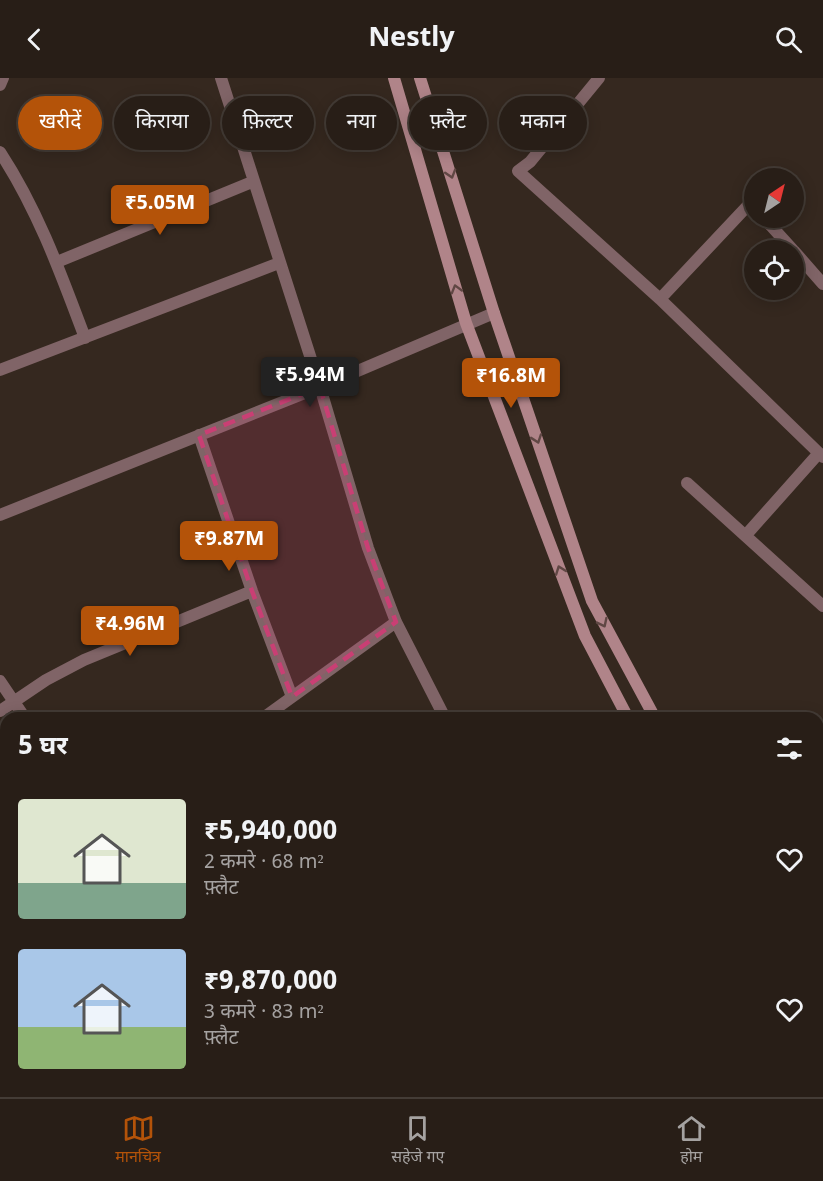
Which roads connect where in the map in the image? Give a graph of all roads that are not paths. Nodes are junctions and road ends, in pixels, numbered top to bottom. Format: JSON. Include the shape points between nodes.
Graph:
{"nodes":[{"id":1,"x":3,"y":78,"type":"edge"},
{"id":2,"x":221,"y":78,"type":"edge"},
{"id":3,"x":394,"y":78,"type":"edge"},
{"id":4,"x":420,"y":78,"type":"edge"},
{"id":5,"x":599,"y":78,"type":"edge"},
{"id":6,"x":0,"y":85,"type":"edge"},
{"id":7,"x":0,"y":152,"type":"edge"},
{"id":8,"x":252,"y":182,"type":"junction"},
{"id":9,"x":744,"y":212,"type":"edge"},
{"id":10,"x":773,"y":228,"type":"edge"},
{"id":11,"x":783,"y":240,"type":"edge"},
{"id":12,"x":57,"y":262,"type":"junction"},
{"id":13,"x":279,"y":263,"type":"junction"},
{"id":14,"x":804,"y":263,"type":"edge"},
{"id":15,"x":823,"y":284,"type":"edge"},
{"id":16,"x":660,"y":299,"type":"junction"},
{"id":17,"x":494,"y":313,"type":"junction"},
{"id":18,"x":466,"y":323,"type":"junction"},
{"id":19,"x":85,"y":338,"type":"junction"},
{"id":20,"x":0,"y":370,"type":"edge"},
{"id":21,"x":320,"y":387,"type":"junction"},
{"id":22,"x":200,"y":435,"type":"junction"},
{"id":23,"x":821,"y":455,"type":"edge"},
{"id":24,"x":687,"y":483,"type":"dead end"},
{"id":25,"x":0,"y":515,"type":"edge"},
{"id":26,"x":746,"y":535,"type":"junction"},
{"id":27,"x":252,"y":591,"type":"junction"},
{"id":28,"x":823,"y":606,"type":"edge"},
{"id":29,"x":396,"y":622,"type":"junction"},
{"id":30,"x":0,"y":681,"type":"edge"},
{"id":31,"x":292,"y":696,"type":"junction"},
{"id":32,"x":13,"y":701,"type":"junction"},
{"id":33,"x":0,"y":711,"type":"edge"},
{"id":34,"x":21,"y":712,"type":"edge"},
{"id":35,"x":271,"y":712,"type":"edge"},
{"id":36,"x":442,"y":712,"type":"edge"},
{"id":37,"x":625,"y":712,"type":"edge"},
{"id":38,"x":652,"y":712,"type":"edge"}],
"edges":[{"from":1,"to":6,"type":"street"},
{"from":2,"to":8,"type":"street"},
{"from":18,"to":3,"type":"main road","one_way":true},
{"from":4,"to":17,"type":"main road","one_way":true},
{"from":5,"to":16,"type":"street","via":[[530,162],[518,171]]},
{"from":7,"to":12,"type":"street","via":[[24,190]]},
{"from":8,"to":12,"type":"street"},
{"from":8,"to":13,"type":"street"},
{"from":9,"to":16,"type":"street"},
{"from":10,"to":11,"type":"street"},
{"from":12,"to":19,"type":"street"},
{"from":13,"to":19,"type":"street"},
{"from":13,"to":21,"type":"street"},
{"from":14,"to":15,"type":"street"},
{"from":16,"to":23,"type":"street"},
{"from":17,"to":18,"type":"street"},
{"from":17,"to":38,"type":"main road","one_way":true,"via":[[592,601]]},
{"from":18,"to":21,"type":"street"},
{"from":37,"to":18,"type":"main road","one_way":true,"via":[[585,636]]},
{"from":19,"to":20,"type":"street"},
{"from":21,"to":22,"type":"street"},
{"from":21,"to":29,"type":"street","via":[[368,548]]},
{"from":22,"to":25,"type":"street"},
{"from":22,"to":27,"type":"street"},
{"from":23,"to":26,"type":"street"},
{"from":24,"to":26,"type":"street"},
{"from":26,"to":28,"type":"street"},
{"from":27,"to":31,"type":"street"},
{"from":27,"to":32,"type":"street","via":[[84,660]]},
{"from":29,"to":31,"type":"street"},
{"from":29,"to":36,"type":"street"},
{"from":30,"to":32,"type":"street"},
{"from":31,"to":35,"type":"street"},
{"from":32,"to":33,"type":"street"},
{"from":32,"to":34,"type":"street"}]}
